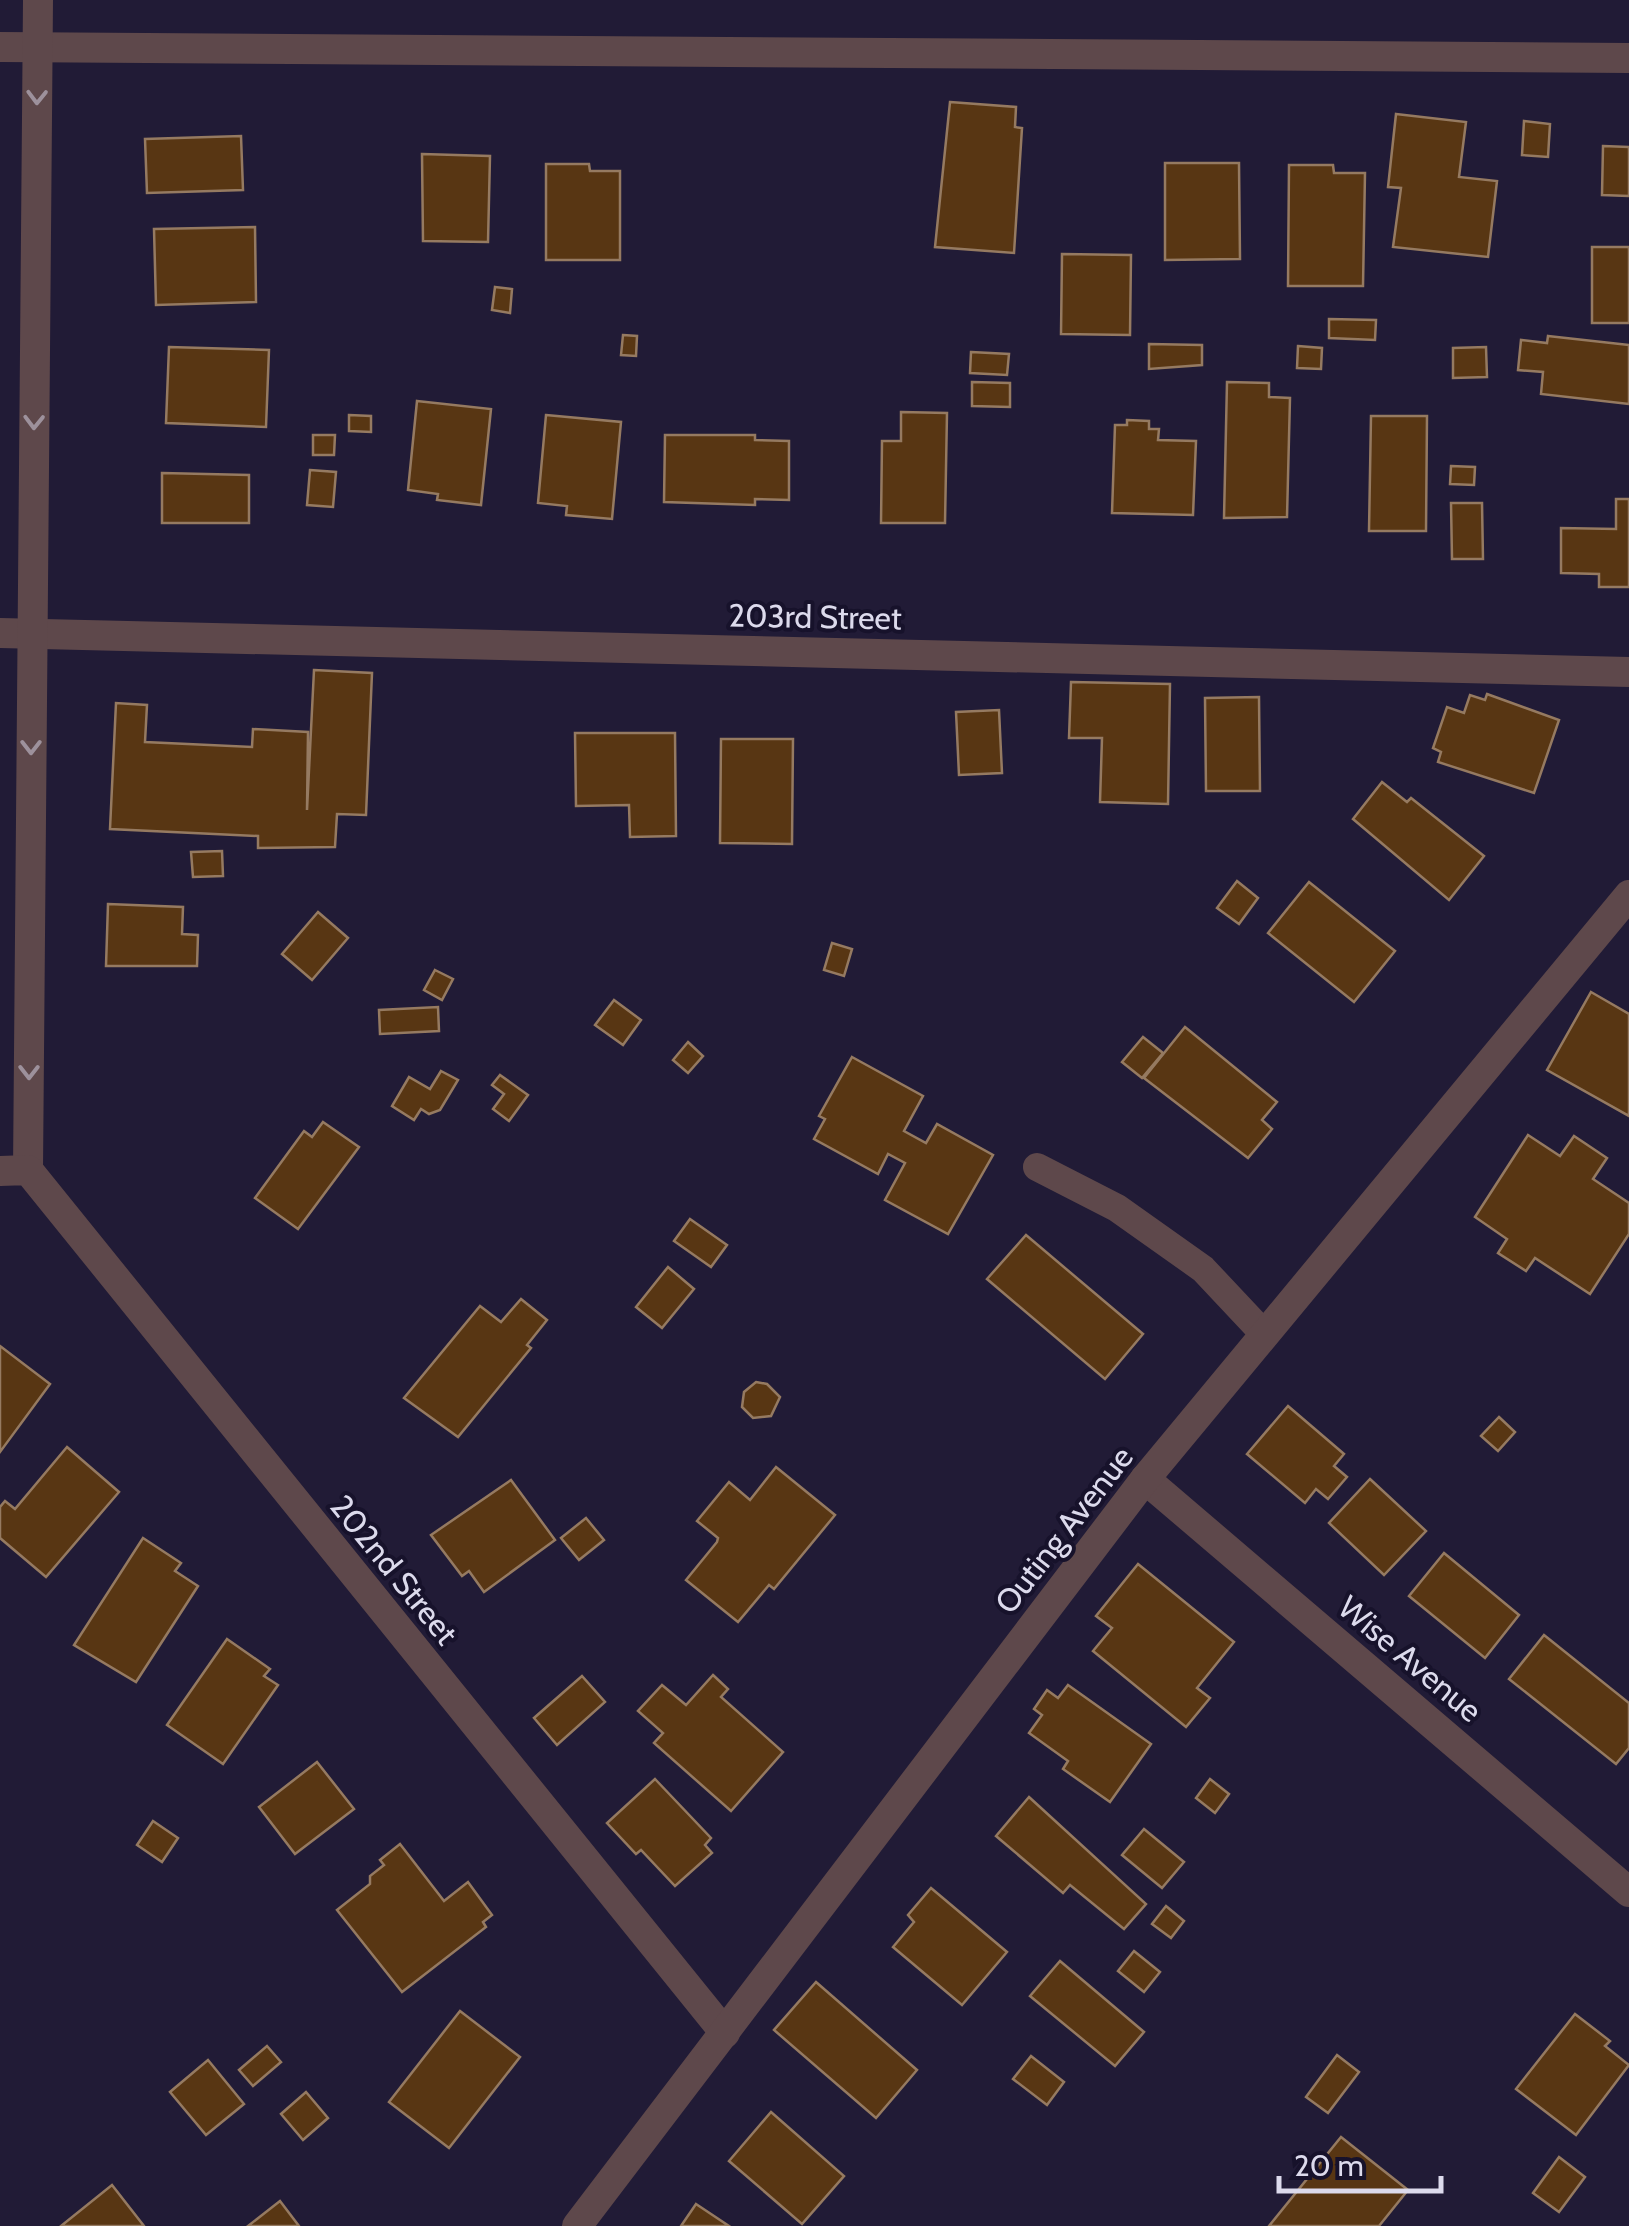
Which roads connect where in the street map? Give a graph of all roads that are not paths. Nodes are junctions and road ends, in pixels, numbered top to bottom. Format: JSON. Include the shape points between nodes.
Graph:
{"nodes":[{"id":1,"x":38,"y":0,"type":"edge"},
{"id":2,"x":0,"y":47,"type":"edge"},
{"id":3,"x":38,"y":48,"type":"junction"},
{"id":4,"x":1629,"y":58,"type":"edge"},
{"id":5,"x":0,"y":633,"type":"edge"},
{"id":6,"x":32,"y":633,"type":"junction"},
{"id":7,"x":1629,"y":672,"type":"edge"},
{"id":8,"x":1629,"y":895,"type":"edge"},
{"id":9,"x":1037,"y":1167,"type":"dead end"},
{"id":10,"x":14,"y":1171,"type":"edge"},
{"id":11,"x":1265,"y":1335,"type":"junction"},
{"id":12,"x":1145,"y":1479,"type":"junction"},
{"id":13,"x":1629,"y":1892,"type":"edge"},
{"id":14,"x":725,"y":2033,"type":"junction"},
{"id":15,"x":577,"y":2226,"type":"edge"}],
"edges":[{"from":1,"to":3,"type":"street"},
{"from":2,"to":3,"type":"street"},
{"from":3,"to":4,"type":"street"},
{"from":3,"to":6,"type":"street","one_way":true},
{"from":5,"to":6,"type":"street","name":"203rd Street"},
{"from":6,"to":7,"type":"street","name":"203rd Street"},
{"from":6,"to":10,"type":"street","one_way":true},
{"from":8,"to":11,"type":"street","name":"Outing Avenue"},
{"from":9,"to":11,"type":"lane","via":[[1116,1208],[1203,1269]]},
{"from":10,"to":14,"type":"street","name":"202nd Street"},
{"from":11,"to":12,"type":"street","name":"Outing Avenue"},
{"from":12,"to":13,"type":"street","name":"Wise Avenue"},
{"from":12,"to":14,"type":"street","name":"Outing Avenue"},
{"from":14,"to":15,"type":"street","name":"Outing Avenue"}]}
